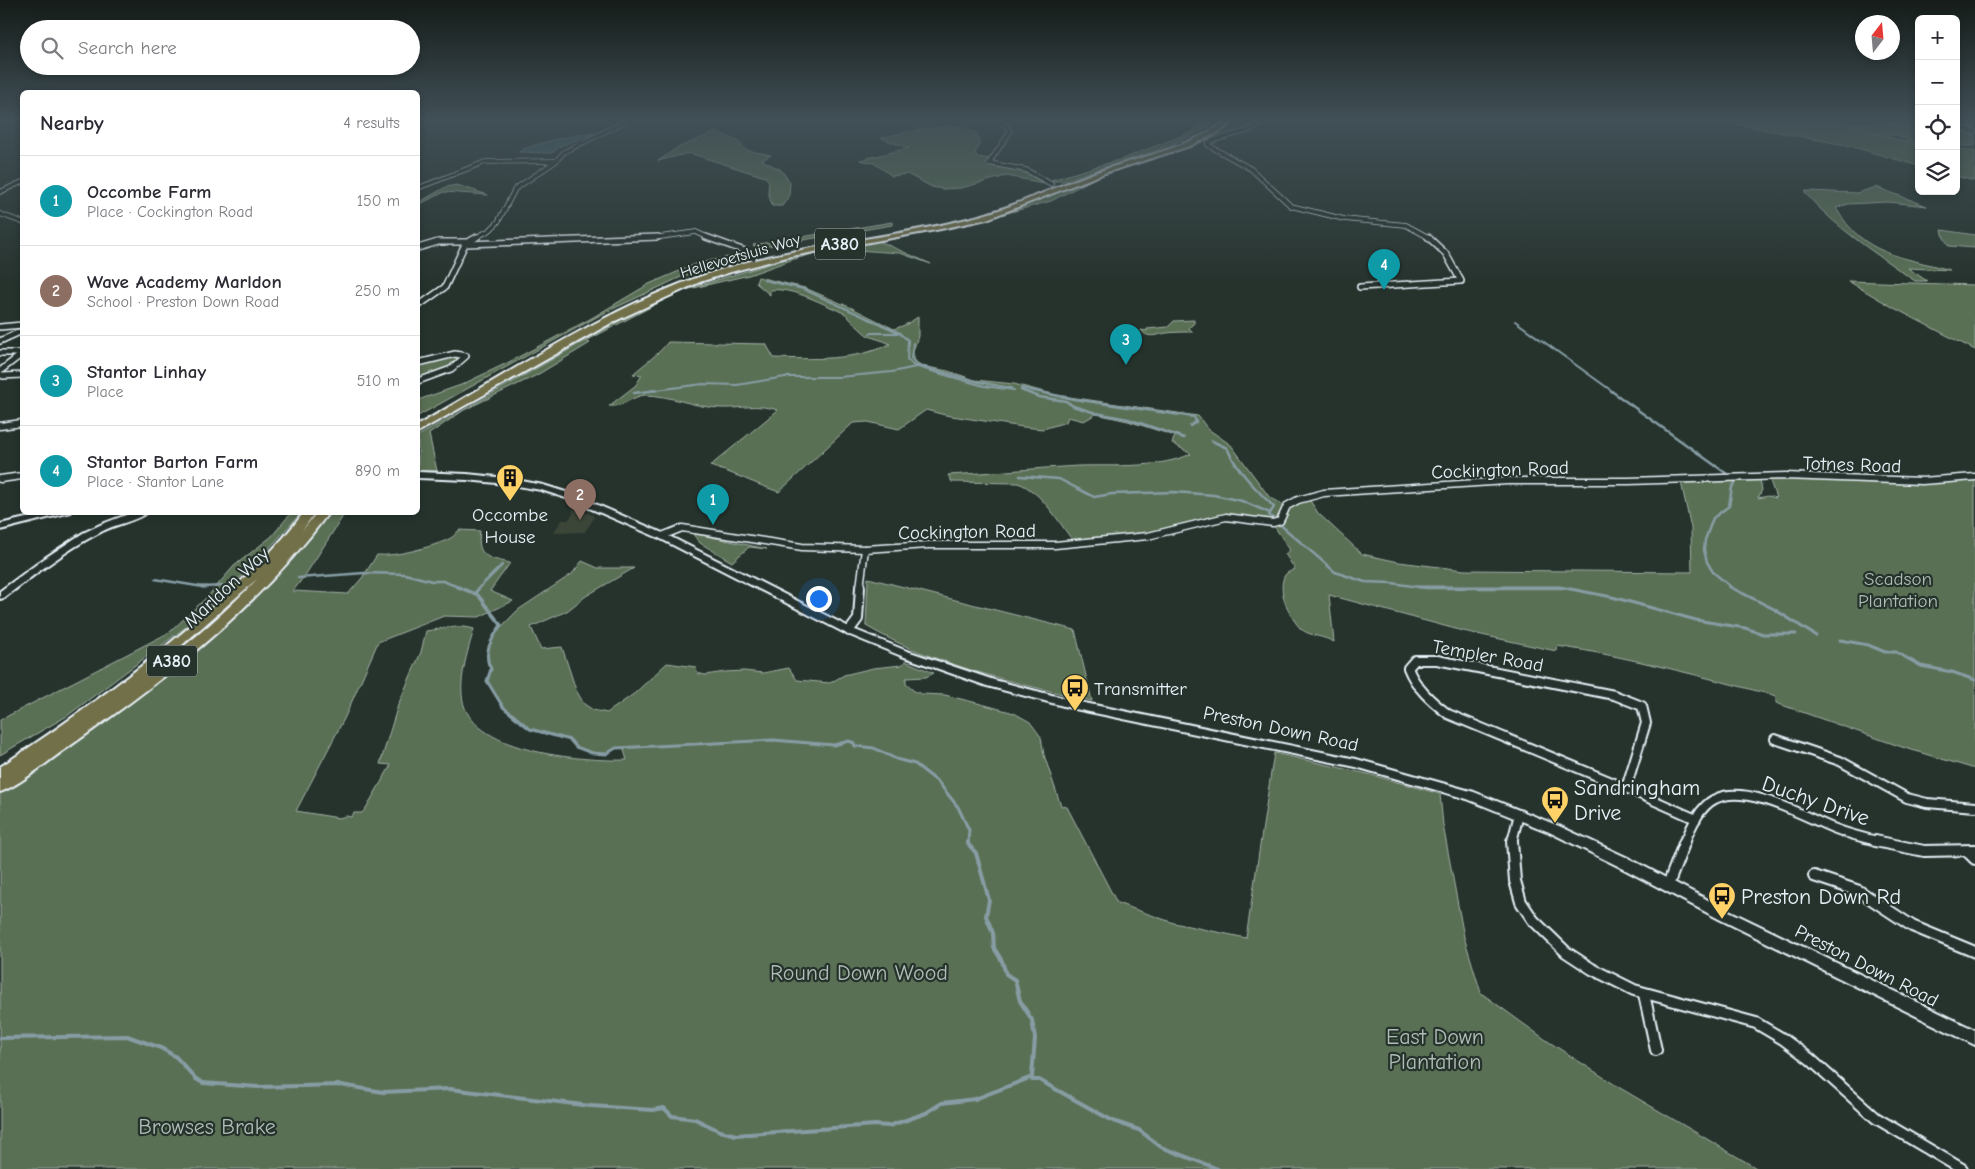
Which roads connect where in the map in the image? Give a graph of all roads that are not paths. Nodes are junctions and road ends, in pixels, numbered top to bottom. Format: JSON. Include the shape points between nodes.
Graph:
{"nodes":[{"id":1,"x":456,"y":174,"type":"edge"},
{"id":2,"x":537,"y":174,"type":"edge"},
{"id":3,"x":1032,"y":174,"type":"edge"},
{"id":4,"x":1089,"y":174,"type":"edge"},
{"id":5,"x":1098,"y":174,"type":"edge"},
{"id":6,"x":1256,"y":174,"type":"edge"},
{"id":7,"x":20,"y":183,"type":"edge"},
{"id":8,"x":1065,"y":183,"type":"junction"},
{"id":9,"x":1050,"y":184,"type":"junction"},
{"id":10,"x":420,"y":187,"type":"edge"},
{"id":11,"x":0,"y":192,"type":"edge"},
{"id":12,"x":1043,"y":193,"type":"junction"},
{"id":13,"x":0,"y":214,"type":"edge"},
{"id":14,"x":20,"y":221,"type":"edge"},
{"id":15,"x":466,"y":243,"type":"junction"},
{"id":16,"x":420,"y":247,"type":"edge"},
{"id":17,"x":753,"y":258,"type":"junction"},
{"id":18,"x":1360,"y":287,"type":"dead end"},
{"id":19,"x":420,"y":305,"type":"edge"},
{"id":20,"x":20,"y":325,"type":"edge"},
{"id":21,"x":0,"y":328,"type":"edge"},
{"id":22,"x":20,"y":332,"type":"edge"},
{"id":23,"x":0,"y":341,"type":"edge"},
{"id":24,"x":20,"y":353,"type":"edge"},
{"id":25,"x":0,"y":354,"type":"edge"},
{"id":26,"x":20,"y":355,"type":"edge"},
{"id":27,"x":420,"y":363,"type":"edge"},
{"id":28,"x":0,"y":373,"type":"edge"},
{"id":29,"x":20,"y":375,"type":"edge"},
{"id":30,"x":420,"y":380,"type":"edge"},
{"id":31,"x":420,"y":420,"type":"edge"},
{"id":32,"x":0,"y":421,"type":"edge"},
{"id":33,"x":20,"y":423,"type":"edge"},
{"id":34,"x":0,"y":426,"type":"edge"},
{"id":35,"x":420,"y":428,"type":"edge"},
{"id":36,"x":420,"y":475,"type":"edge"},
{"id":37,"x":20,"y":476,"type":"edge"},
{"id":38,"x":1975,"y":477,"type":"edge"},
{"id":39,"x":1727,"y":478,"type":"joint"},
{"id":40,"x":0,"y":479,"type":"edge"},
{"id":41,"x":54,"y":515,"type":"edge"},
{"id":42,"x":136,"y":515,"type":"edge"},
{"id":43,"x":307,"y":515,"type":"edge"},
{"id":44,"x":321,"y":515,"type":"edge"},
{"id":45,"x":0,"y":527,"type":"edge"},
{"id":46,"x":662,"y":536,"type":"junction"},
{"id":47,"x":865,"y":549,"type":"junction"},
{"id":48,"x":0,"y":596,"type":"edge"},
{"id":49,"x":849,"y":631,"type":"junction"},
{"id":50,"x":1775,"y":739,"type":"dead end"},
{"id":51,"x":0,"y":774,"type":"edge"},
{"id":52,"x":0,"y":786,"type":"edge"},
{"id":53,"x":1626,"y":788,"type":"junction"},
{"id":54,"x":1975,"y":807,"type":"edge"},
{"id":55,"x":1520,"y":814,"type":"junction"},
{"id":56,"x":1696,"y":819,"type":"junction"},
{"id":57,"x":1971,"y":850,"type":"edge"},
{"id":58,"x":1975,"y":859,"type":"edge"},
{"id":59,"x":1814,"y":876,"type":"dead end"},
{"id":60,"x":1668,"y":885,"type":"junction"},
{"id":61,"x":1975,"y":952,"type":"edge"},
{"id":62,"x":1644,"y":994,"type":"junction"},
{"id":63,"x":1975,"y":1038,"type":"edge"},
{"id":64,"x":1656,"y":1050,"type":"dead end"},
{"id":65,"x":1962,"y":1169,"type":"edge"}],
"edges":[{"from":1,"to":10,"type":"street"},
{"from":2,"to":15,"type":"street","via":[[515,189],[498,222],[490,230]]},
{"from":3,"to":9,"type":"street"},
{"from":4,"to":8,"type":"highway","name":"Hellevoetsluis Way","number":"A380"},
{"from":5,"to":35,"type":"highway","name":"Hellevoetsluis Way","number":"A380","via":[[998,214],[800,252],[696,281],[615,318]]},
{"from":6,"to":18,"type":"street","via":[[1291,206],[1344,219],[1412,228],[1438,243],[1453,261],[1461,281]]},
{"from":7,"to":11,"type":"street"},
{"from":8,"to":9,"type":"highway"},
{"from":8,"to":12,"type":"highway","name":"Hellevoetsluis Way","number":"A380"},
{"from":9,"to":12,"type":"highway","via":[[1051,187]]},
{"from":12,"to":17,"type":"highway","name":"Hellevoetsluis Way","number":"A380","via":[[992,211],[939,224]]},
{"from":13,"to":14,"type":"street"},
{"from":15,"to":16,"type":"street","via":[[438,242]]},
{"from":15,"to":17,"type":"street","via":[[660,237],[692,231],[714,242],[745,251]]},
{"from":15,"to":19,"type":"street","via":[[444,287]]},
{"from":17,"to":31,"type":"highway","name":"Hellevoetsluis Way","number":"A380","via":[[701,274],[629,304]]},
{"from":20,"to":21,"type":"street"},
{"from":22,"to":23,"type":"street"},
{"from":24,"to":25,"type":"street"},
{"from":26,"to":28,"type":"street"},
{"from":27,"to":30,"type":"street","via":[[455,354],[466,356],[451,368]]},
{"from":28,"to":29,"type":"street","via":[[2,376]]},
{"from":32,"to":34,"type":"street"},
{"from":33,"to":34,"type":"street"},
{"from":36,"to":46,"type":"street","name":"Preston Down Road","via":[[467,477],[543,488],[582,501]]},
{"from":37,"to":40,"type":"street"},
{"from":38,"to":39,"type":"street","name":"Totnes Road","via":[[1922,481],[1785,476]]},
{"from":39,"to":47,"type":"street","name":"Cockington Road","via":[[1507,481],[1324,494],[1298,500],[1288,506],[1280,521],[1273,523],[1226,517],[1148,536],[1054,545],[928,545]]},
{"from":41,"to":45,"type":"street"},
{"from":42,"to":48,"type":"street","via":[[85,537]]},
{"from":43,"to":51,"type":"highway","name":"Marldon Way","number":"A380","via":[[255,574],[191,633],[98,706]]},
{"from":44,"to":52,"type":"highway","name":"Marldon Way","number":"A380","via":[[269,575],[205,634],[124,700]]},
{"from":46,"to":47,"type":"street","name":"Cockington Road","via":[[682,528],[785,546]]},
{"from":46,"to":49,"type":"street","name":"Preston Down Road"},
{"from":47,"to":49,"type":"street","via":[[858,620]]},
{"from":49,"to":55,"type":"street","name":"Preston Down Road","via":[[949,670],[1024,692],[1376,768],[1470,795]]},
{"from":50,"to":54,"type":"street","via":[[1840,761],[1906,798]]},
{"from":53,"to":53,"type":"street","name":"Templer Road","via":[[1448,714],[1413,682],[1408,668],[1415,660],[1437,660],[1614,695],[1642,706],[1646,723]]},
{"from":53,"to":56,"type":"street","name":"Templer Road"},
{"from":55,"to":60,"type":"street","name":"Preston Down Road"},
{"from":55,"to":62,"type":"street","via":[[1511,845],[1515,881],[1521,902],[1533,920],[1566,952],[1618,984]]},
{"from":56,"to":57,"type":"street","name":"Duchy Drive","via":[[1716,797],[1737,794],[1782,806],[1843,832],[1880,842],[1933,852]]},
{"from":56,"to":60,"type":"street","name":"Duchy Drive"},
{"from":57,"to":58,"type":"street"},
{"from":59,"to":61,"type":"street","via":[[1859,891],[1912,926]]},
{"from":60,"to":63,"type":"street","name":"Preston Down Road"},
{"from":62,"to":64,"type":"street"},
{"from":62,"to":65,"type":"street","via":[[1756,1023],[1810,1060],[1876,1118]]}]}
